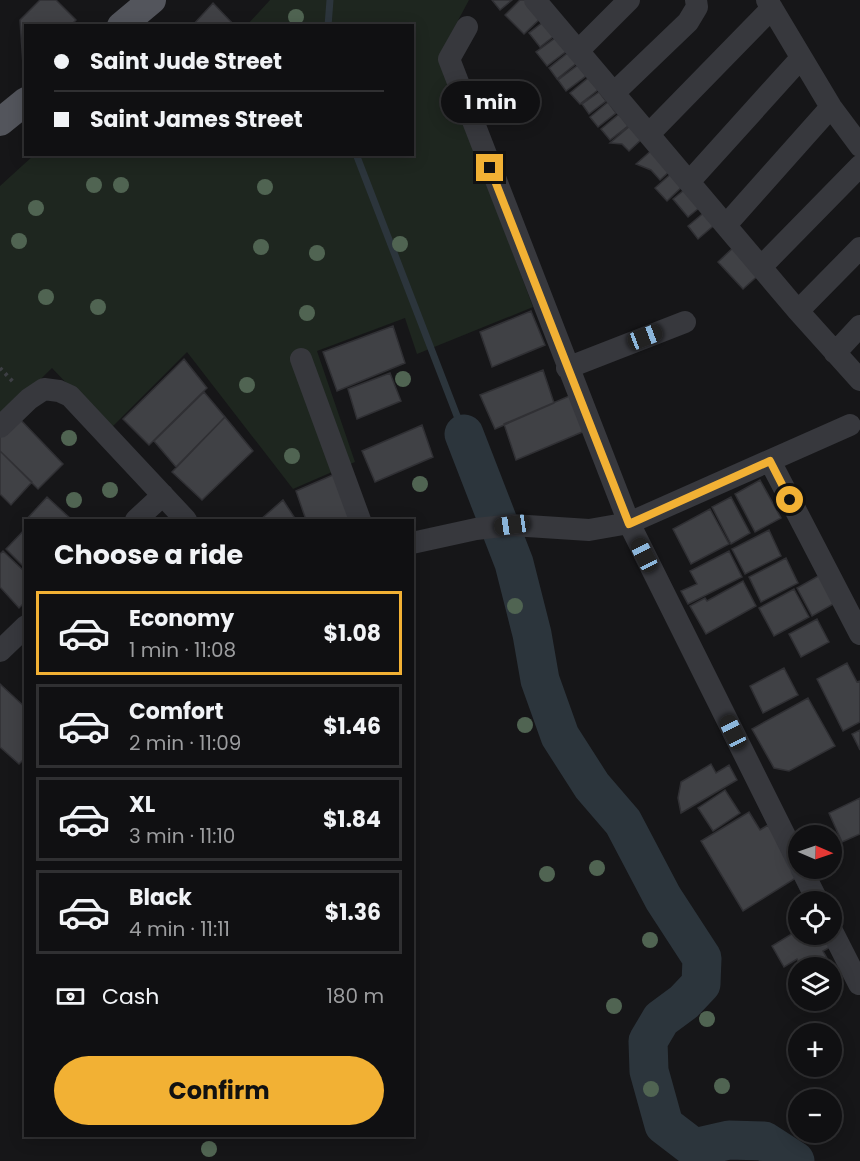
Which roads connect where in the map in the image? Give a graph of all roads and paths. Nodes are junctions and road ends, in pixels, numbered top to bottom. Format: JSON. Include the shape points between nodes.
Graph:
{"nodes":[{"id":1,"x":152,"y":0,"type":"edge"},
{"id":2,"x":629,"y":0,"type":"edge"},
{"id":3,"x":696,"y":0,"type":"edge"},
{"id":4,"x":543,"y":3,"type":"edge"},
{"id":5,"x":770,"y":4,"type":"edge"},
{"id":6,"x":123,"y":24,"type":"edge"},
{"id":7,"x":467,"y":27,"type":"dead end"},
{"id":8,"x":578,"y":51,"type":"junction"},
{"id":9,"x":801,"y":58,"type":"junction"},
{"id":10,"x":614,"y":93,"type":"junction"},
{"id":11,"x":24,"y":103,"type":"edge"},
{"id":12,"x":831,"y":107,"type":"junction"},
{"id":13,"x":0,"y":122,"type":"edge"},
{"id":14,"x":649,"y":134,"type":"junction"},
{"id":15,"x":860,"y":146,"type":"edge"},
{"id":16,"x":860,"y":166,"type":"edge"},
{"id":17,"x":689,"y":182,"type":"junction"},
{"id":18,"x":726,"y":225,"type":"junction"},
{"id":19,"x":860,"y":248,"type":"edge"},
{"id":20,"x":761,"y":267,"type":"junction"},
{"id":21,"x":798,"y":311,"type":"junction"},
{"id":22,"x":685,"y":322,"type":"dead end"},
{"id":23,"x":860,"y":326,"type":"edge"},
{"id":24,"x":835,"y":352,"type":"junction"},
{"id":25,"x":301,"y":359,"type":"dead end"},
{"id":26,"x":567,"y":368,"type":"junction"},
{"id":27,"x":860,"y":380,"type":"edge"},
{"id":28,"x":850,"y":425,"type":"dead end"},
{"id":29,"x":0,"y":427,"type":"edge"},
{"id":30,"x":770,"y":461,"type":"junction"},
{"id":31,"x":163,"y":495,"type":"junction"},
{"id":32,"x":137,"y":519,"type":"edge"},
{"id":33,"x":185,"y":519,"type":"edge"},
{"id":34,"x":360,"y":519,"type":"edge"},
{"id":35,"x":629,"y":524,"type":"junction"},
{"id":36,"x":414,"y":543,"type":"edge"},
{"id":37,"x":24,"y":628,"type":"edge"},
{"id":38,"x":860,"y":634,"type":"edge"},
{"id":39,"x":0,"y":651,"type":"edge"},
{"id":40,"x":788,"y":842,"type":"edge"},
{"id":41,"x":839,"y":945,"type":"edge"},
{"id":42,"x":860,"y":984,"type":"edge"}],
"edges":[{"from":1,"to":6,"type":"main road"},
{"from":2,"to":8,"type":"street"},
{"from":3,"to":10,"type":"street","via":[[697,8],[688,22]]},
{"from":4,"to":8,"type":"street"},
{"from":5,"to":9,"type":"street"},
{"from":5,"to":14,"type":"street"},
{"from":7,"to":26,"type":"street","via":[[449,60]]},
{"from":8,"to":10,"type":"street"},
{"from":9,"to":12,"type":"street"},
{"from":9,"to":17,"type":"street"},
{"from":10,"to":14,"type":"street"},
{"from":11,"to":13,"type":"main road"},
{"from":12,"to":15,"type":"street"},
{"from":12,"to":18,"type":"street"},
{"from":14,"to":17,"type":"street"},
{"from":16,"to":20,"type":"street"},
{"from":17,"to":18,"type":"street"},
{"from":18,"to":20,"type":"street"},
{"from":19,"to":21,"type":"street"},
{"from":20,"to":21,"type":"street"},
{"from":21,"to":24,"type":"street"},
{"from":22,"to":26,"type":"street"},
{"from":23,"to":24,"type":"street"},
{"from":24,"to":27,"type":"street"},
{"from":25,"to":34,"type":"street"},
{"from":26,"to":35,"type":"street"},
{"from":28,"to":30,"type":"street"},
{"from":29,"to":31,"type":"street","via":[[44,390],[70,396]]},
{"from":30,"to":35,"type":"street"},
{"from":30,"to":38,"type":"street"},
{"from":31,"to":32,"type":"street"},
{"from":31,"to":33,"type":"street"},
{"from":35,"to":36,"type":"street","via":[[589,530],[512,525]]},
{"from":35,"to":40,"type":"street"},
{"from":37,"to":39,"type":"street"},
{"from":41,"to":42,"type":"street"}]}
